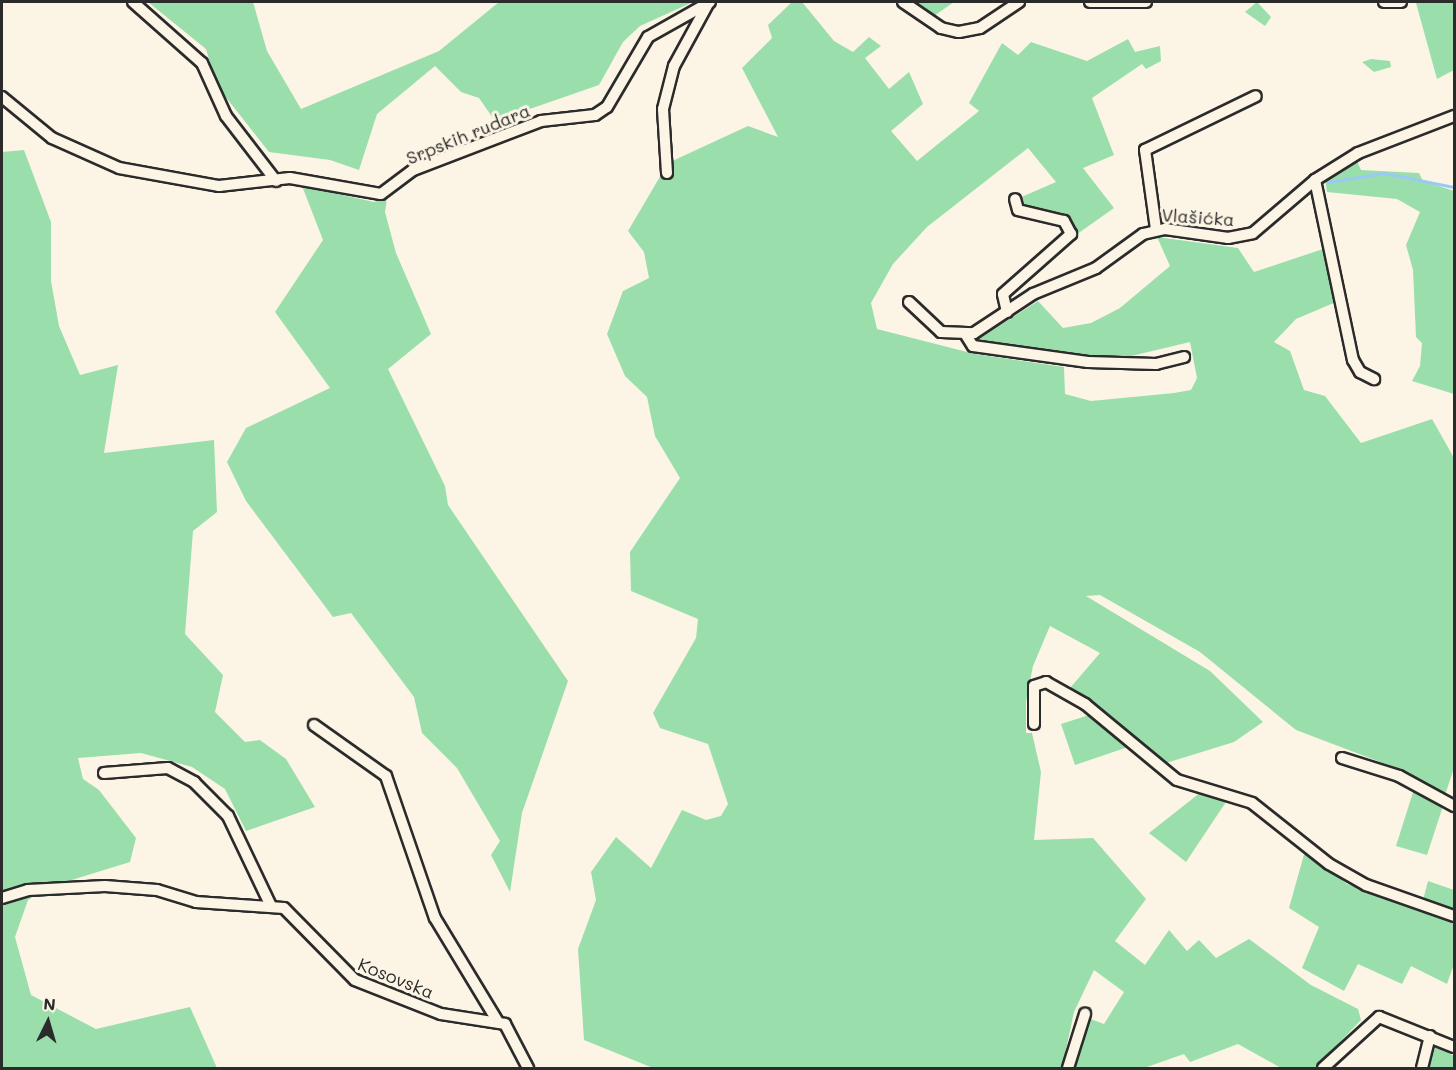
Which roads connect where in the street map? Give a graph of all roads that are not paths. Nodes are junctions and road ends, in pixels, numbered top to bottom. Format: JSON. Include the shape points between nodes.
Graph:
{"nodes":[{"id":1,"x":133,"y":2,"type":"edge"},
{"id":2,"x":710,"y":2,"type":"edge"},
{"id":3,"x":903,"y":2,"type":"edge"},
{"id":4,"x":1019,"y":2,"type":"edge"},
{"id":5,"x":1090,"y":2,"type":"edge"},
{"id":6,"x":1146,"y":2,"type":"edge"},
{"id":7,"x":1384,"y":2,"type":"edge"},
{"id":8,"x":1401,"y":2,"type":"edge"},
{"id":9,"x":1256,"y":96,"type":"dead end"},
{"id":10,"x":2,"y":97,"type":"edge"},
{"id":11,"x":1455,"y":116,"type":"edge"},
{"id":12,"x":666,"y":172,"type":"dead end"},
{"id":13,"x":1315,"y":180,"type":"junction"},
{"id":14,"x":276,"y":181,"type":"junction"},
{"id":15,"x":1015,"y":199,"type":"dead end"},
{"id":16,"x":1156,"y":230,"type":"junction"},
{"id":17,"x":909,"y":302,"type":"dead end"},
{"id":18,"x":1007,"y":312,"type":"junction"},
{"id":19,"x":966,"y":335,"type":"junction"},
{"id":20,"x":1184,"y":357,"type":"dead end"},
{"id":21,"x":1374,"y":379,"type":"dead end"},
{"id":22,"x":314,"y":724,"type":"dead end"},
{"id":23,"x":1034,"y":724,"type":"dead end"},
{"id":24,"x":1342,"y":758,"type":"dead end"},
{"id":25,"x":104,"y":773,"type":"dead end"},
{"id":26,"x":1455,"y":806,"type":"edge"},
{"id":27,"x":2,"y":898,"type":"edge"},
{"id":28,"x":271,"y":906,"type":"junction"},
{"id":29,"x":1455,"y":916,"type":"edge"},
{"id":30,"x":1085,"y":1014,"type":"dead end"},
{"id":31,"x":498,"y":1022,"type":"junction"},
{"id":32,"x":1430,"y":1036,"type":"junction"},
{"id":33,"x":1455,"y":1047,"type":"edge"},
{"id":34,"x":528,"y":1068,"type":"edge"},
{"id":35,"x":1068,"y":1068,"type":"edge"},
{"id":36,"x":1323,"y":1068,"type":"edge"},
{"id":37,"x":1422,"y":1068,"type":"edge"}],
"edges":[{"from":1,"to":14,"type":"street","via":[[202,63],[226,116]]},
{"from":2,"to":12,"type":"street","via":[[674,66],[663,110]]},
{"from":2,"to":14,"type":"street","name":"Srpskih rudara","via":[[648,37],[607,107],[595,115],[541,121],[413,170],[381,194],[315,179]]},
{"from":3,"to":4,"type":"street","via":[[941,28],[959,32],[980,28]]},
{"from":5,"to":6,"type":"street"},
{"from":7,"to":8,"type":"street"},
{"from":9,"to":16,"type":"street","via":[[1145,150]]},
{"from":10,"to":14,"type":"street","name":"Srpskih rudara","via":[[52,138],[119,168],[219,186]]},
{"from":11,"to":13,"type":"street","name":"Vlašićka","via":[[1375,144]]},
{"from":13,"to":16,"type":"street","name":"Vlašićka","via":[[1268,224],[1246,236]]},
{"from":13,"to":21,"type":"street","via":[[1353,360],[1360,372]]},
{"from":15,"to":18,"type":"street","via":[[1018,210],[1064,221],[1071,234],[1003,294]]},
{"from":16,"to":18,"type":"street","name":"Vlašićka","via":[[1088,273],[1033,294]]},
{"from":17,"to":19,"type":"street","via":[[941,332]]},
{"from":18,"to":19,"type":"street","name":"Vlašićka"},
{"from":19,"to":20,"type":"street","via":[[973,346],[1088,362],[1144,365]]},
{"from":22,"to":31,"type":"street","via":[[386,776],[435,918]]},
{"from":23,"to":29,"type":"street","via":[[1034,686],[1046,682],[1085,704],[1177,780],[1252,803],[1329,864],[1366,885]]},
{"from":24,"to":26,"type":"street","via":[[1399,776]]},
{"from":25,"to":28,"type":"street","via":[[168,768],[194,783],[228,816]]},
{"from":27,"to":28,"type":"street","name":"Kosovska","via":[[28,890],[105,886],[217,903]]},
{"from":28,"to":31,"type":"street","name":"Kosovska","via":[[291,912],[355,980],[441,1014]]},
{"from":30,"to":35,"type":"street"},
{"from":31,"to":34,"type":"street","via":[[512,1032]]},
{"from":32,"to":33,"type":"street"},
{"from":32,"to":36,"type":"street","via":[[1379,1017]]},
{"from":32,"to":37,"type":"street"}]}
